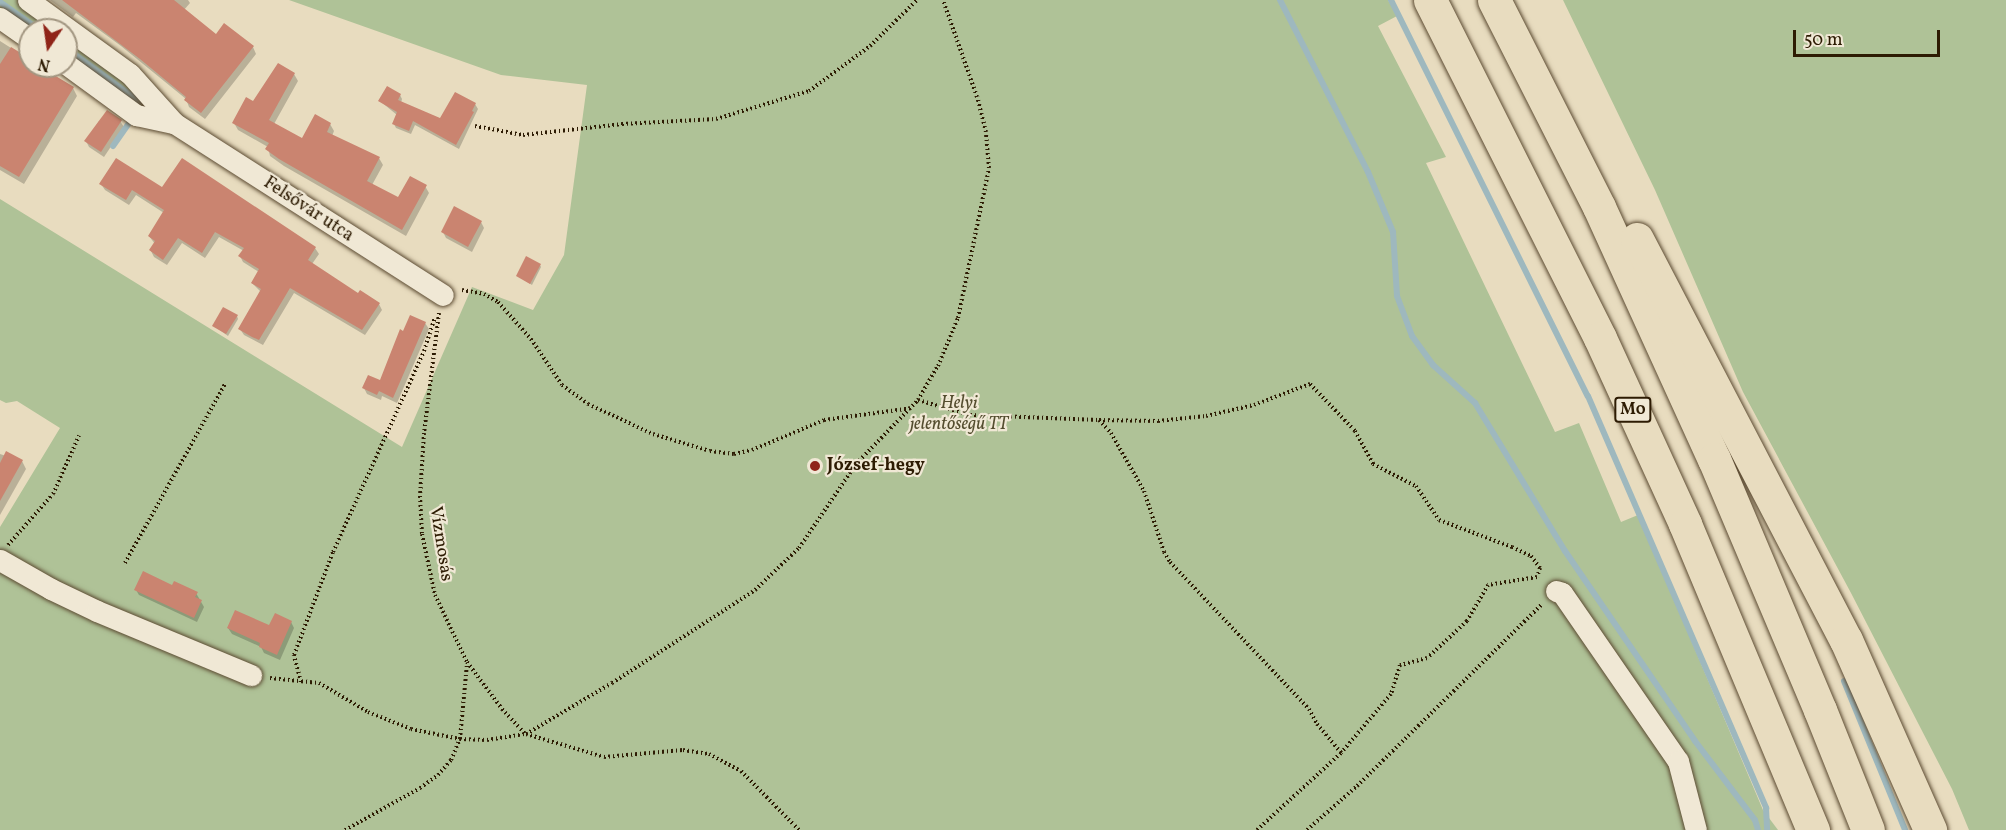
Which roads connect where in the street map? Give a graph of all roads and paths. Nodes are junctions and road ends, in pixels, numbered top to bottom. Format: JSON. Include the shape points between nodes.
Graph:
{"nodes":[{"id":1,"x":28,"y":0,"type":"edge"},
{"id":2,"x":917,"y":0,"type":"edge"},
{"id":3,"x":943,"y":0,"type":"edge"},
{"id":4,"x":1430,"y":0,"type":"edge"},
{"id":5,"x":1494,"y":0,"type":"edge"},
{"id":6,"x":0,"y":18,"type":"edge"},
{"id":7,"x":18,"y":31,"type":"edge"},
{"id":8,"x":78,"y":72,"type":"edge"},
{"id":9,"x":174,"y":123,"type":"junction"},
{"id":10,"x":475,"y":126,"type":"dead end"},
{"id":11,"x":1599,"y":207,"type":"junction"},
{"id":12,"x":443,"y":295,"type":"junction"},
{"id":13,"x":225,"y":384,"type":"dead end"},
{"id":14,"x":918,"y":400,"type":"junction"},
{"id":15,"x":912,"y":408,"type":"junction"},
{"id":16,"x":1099,"y":420,"type":"junction"},
{"id":17,"x":79,"y":436,"type":"dead end"},
{"id":18,"x":3,"y":554,"type":"edge"},
{"id":19,"x":124,"y":563,"type":"dead end"},
{"id":20,"x":1556,"y":591,"type":"joint"},
{"id":21,"x":467,"y":662,"type":"junction"},
{"id":22,"x":251,"y":675,"type":"joint"},
{"id":23,"x":301,"y":682,"type":"junction"},
{"id":24,"x":525,"y":734,"type":"junction"},
{"id":25,"x":460,"y":739,"type":"junction"},
{"id":26,"x":1341,"y":753,"type":"junction"},
{"id":27,"x":345,"y":830,"type":"edge"},
{"id":28,"x":799,"y":830,"type":"edge"},
{"id":29,"x":1257,"y":830,"type":"edge"},
{"id":30,"x":1307,"y":830,"type":"edge"},
{"id":31,"x":1696,"y":830,"type":"edge"},
{"id":32,"x":1814,"y":830,"type":"edge"},
{"id":33,"x":1868,"y":830,"type":"edge"},
{"id":34,"x":1930,"y":830,"type":"edge"}],
"edges":[{"from":1,"to":9,"type":"street","name":"Felsővár utca","via":[[129,74]]},
{"from":2,"to":10,"type":"path","via":[[870,46],[808,91],[716,119],[622,123],[523,135]]},
{"from":3,"to":14,"type":"path","via":[[977,97],[986,132],[989,168],[958,318],[938,366]]},
{"from":4,"to":32,"type":"highway","number":"M0","via":[[1600,338],[1685,524]]},
{"from":5,"to":11,"type":"highway"},
{"from":6,"to":7,"type":"street"},
{"from":8,"to":9,"type":"street","name":"Felsővár utca","via":[[136,115]]},
{"from":9,"to":12,"type":"street","name":"Felsővár utca"},
{"from":11,"to":33,"type":"highway","via":[[1714,459]]},
{"from":11,"to":34,"type":"highway","via":[[1637,238],[1846,640]]},
{"from":12,"to":15,"type":"path","via":[[463,290],[484,294],[498,302],[531,339],[562,385],[588,404],[653,434],[710,451],[734,454],[824,420]]},
{"from":12,"to":21,"type":"path","name":"Vízmosás","via":[[424,433],[422,534],[435,595]]},
{"from":12,"to":23,"type":"path","via":[[424,351],[333,552],[294,655]]},
{"from":13,"to":19,"type":"path"},
{"from":14,"to":15,"type":"path"},
{"from":14,"to":16,"type":"path","via":[[970,415]]},
{"from":15,"to":24,"type":"path","via":[[855,464],[799,548],[755,590],[621,678]]},
{"from":16,"to":26,"type":"path","via":[[1111,433],[1143,491],[1170,562],[1309,709]]},
{"from":16,"to":26,"type":"path","via":[[1158,421],[1206,416],[1254,405],[1310,384],[1355,431],[1373,464],[1416,486],[1439,520],[1531,556],[1540,568],[1537,577],[1488,585],[1467,621],[1427,658],[1401,665],[1391,694]]},
{"from":17,"to":18,"type":"path","via":[[53,494]]},
{"from":18,"to":22,"type":"street","via":[[51,589]]},
{"from":20,"to":30,"type":"path"},
{"from":20,"to":31,"type":"street","via":[[1562,593],[1678,761]]},
{"from":21,"to":24,"type":"path","name":"Vízmosás"},
{"from":21,"to":25,"type":"path"},
{"from":22,"to":23,"type":"path"},
{"from":23,"to":25,"type":"path","via":[[319,683],[368,712],[411,729]]},
{"from":24,"to":25,"type":"path","via":[[487,740]]},
{"from":24,"to":28,"type":"path","via":[[604,758],[683,750],[709,754],[741,771]]},
{"from":25,"to":27,"type":"path","via":[[451,760],[438,775]]},
{"from":26,"to":29,"type":"path"}]}
